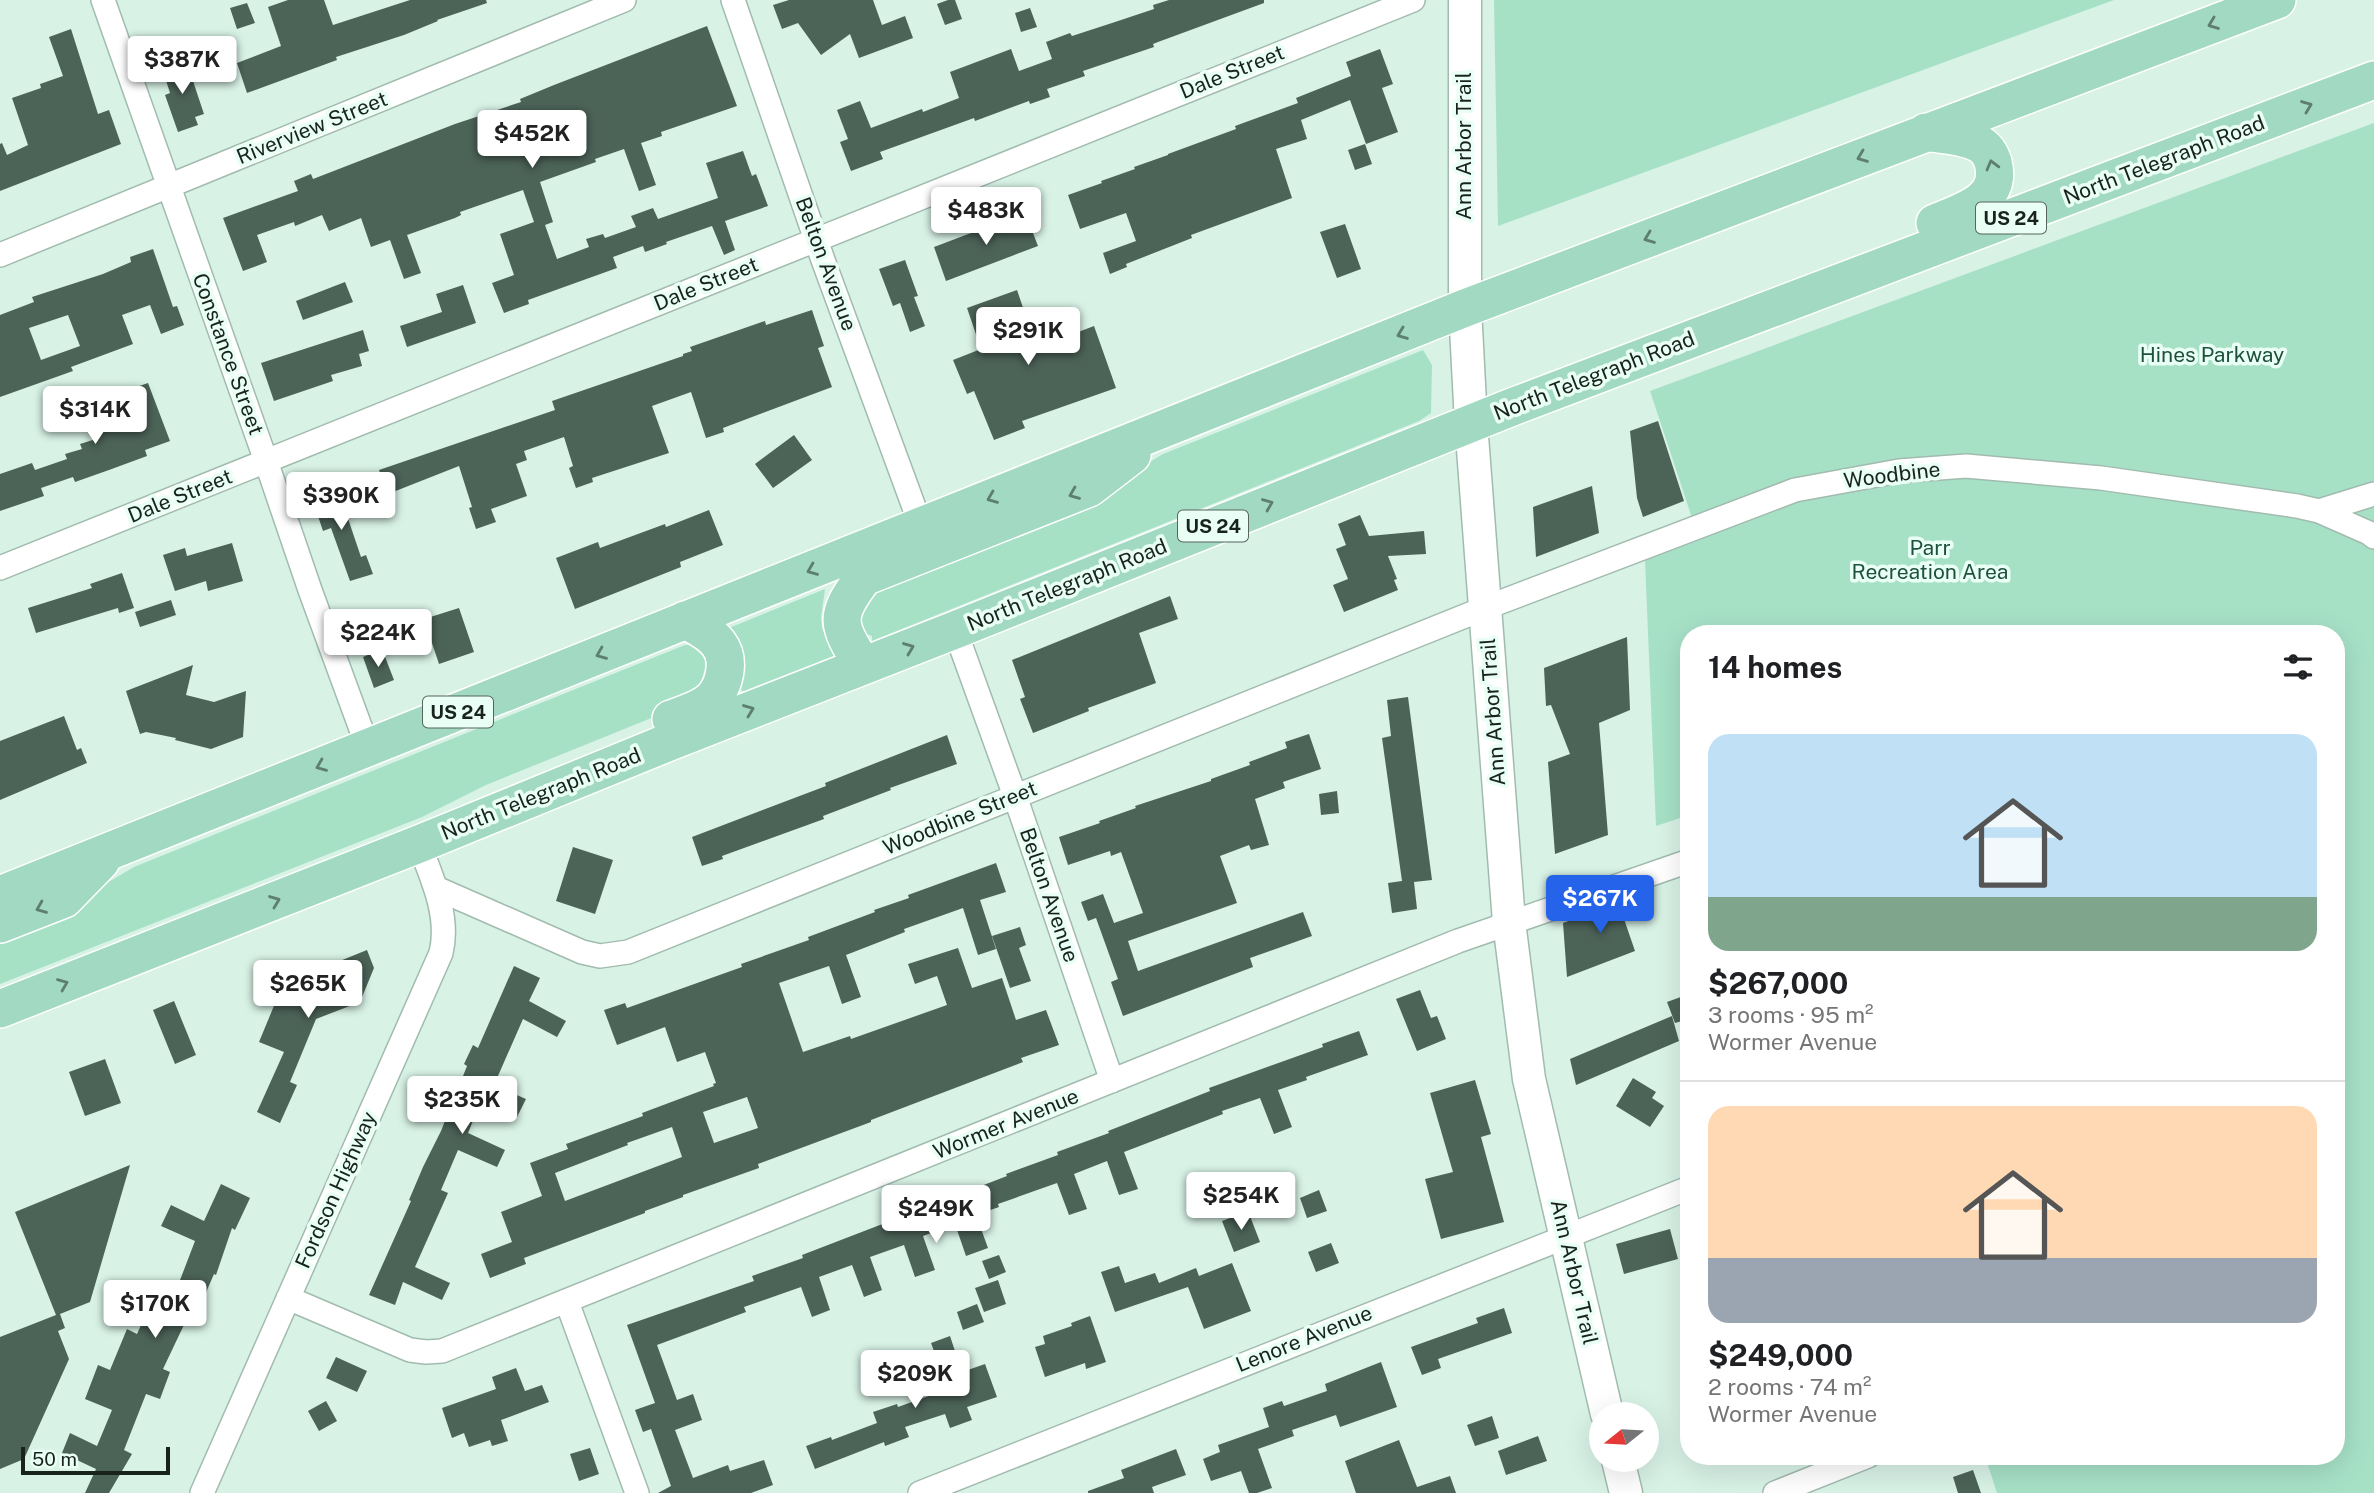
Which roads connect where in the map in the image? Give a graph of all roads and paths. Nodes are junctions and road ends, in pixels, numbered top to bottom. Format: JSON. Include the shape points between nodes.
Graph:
{"nodes":[{"id":1,"x":103,"y":0,"type":"edge"},
{"id":2,"x":624,"y":0,"type":"edge"},
{"id":3,"x":733,"y":0,"type":"edge"},
{"id":4,"x":1413,"y":0,"type":"edge"},
{"id":5,"x":1465,"y":0,"type":"edge"},
{"id":6,"x":2277,"y":0,"type":"edge"},
{"id":7,"x":2374,"y":80,"type":"edge"},
{"id":8,"x":1926,"y":132,"type":"junction"},
{"id":9,"x":169,"y":187,"type":"junction"},
{"id":10,"x":816,"y":239,"type":"junction"},
{"id":11,"x":0,"y":255,"type":"edge"},
{"id":12,"x":1465,"y":308,"type":"junction"},
{"id":13,"x":1647,"y":355,"type":"junction"},
{"id":14,"x":1471,"y":423,"type":"junction"},
{"id":15,"x":1170,"y":426,"type":"junction"},
{"id":16,"x":266,"y":461,"type":"junction"},
{"id":17,"x":2374,"y":494,"type":"edge"},
{"id":18,"x":2319,"y":511,"type":"junction"},
{"id":19,"x":921,"y":526,"type":"junction"},
{"id":20,"x":2374,"y":537,"type":"edge"},
{"id":21,"x":0,"y":568,"type":"edge"},
{"id":22,"x":1485,"y":608,"type":"junction"},
{"id":23,"x":685,"y":620,"type":"junction"},
{"id":24,"x":955,"y":630,"type":"junction"},
{"id":25,"x":863,"y":666,"type":"junction"},
{"id":26,"x":368,"y":748,"type":"junction"},
{"id":27,"x":1015,"y":796,"type":"junction"},
{"id":28,"x":504,"y":808,"type":"junction"},
{"id":29,"x":419,"y":844,"type":"junction"},
{"id":30,"x":111,"y":850,"type":"junction"},
{"id":31,"x":1680,"y":864,"type":"edge"},
{"id":32,"x":436,"y":888,"type":"junction"},
{"id":33,"x":0,"y":895,"type":"edge"},
{"id":34,"x":1509,"y":922,"type":"junction"},
{"id":35,"x":0,"y":924,"type":"edge"},
{"id":36,"x":0,"y":1009,"type":"edge"},
{"id":37,"x":1112,"y":1081,"type":"junction"},
{"id":38,"x":1680,"y":1192,"type":"edge"},
{"id":39,"x":1566,"y":1237,"type":"junction"},
{"id":40,"x":288,"y":1297,"type":"junction"},
{"id":41,"x":567,"y":1302,"type":"junction"},
{"id":42,"x":1605,"y":1402,"type":"edge"},
{"id":43,"x":1845,"y":1465,"type":"edge"},
{"id":44,"x":1621,"y":1472,"type":"edge"},
{"id":45,"x":202,"y":1493,"type":"edge"},
{"id":46,"x":637,"y":1493,"type":"edge"},
{"id":47,"x":920,"y":1493,"type":"edge"},
{"id":48,"x":1626,"y":1493,"type":"edge"},
{"id":49,"x":1775,"y":1493,"type":"edge"}],
"edges":[{"from":1,"to":9,"type":"street","name":"Constance Street"},
{"from":2,"to":9,"type":"street","name":"Riverview Street"},
{"from":3,"to":10,"type":"street","name":"Belton Avenue"},
{"from":4,"to":10,"type":"street","name":"Dale Street"},
{"from":5,"to":12,"type":"street","name":"Ann Arbor Trail"},
{"from":6,"to":8,"type":"main road","number":"US 24","one_way":true},
{"from":13,"to":7,"type":"main road","name":"North Telegraph Road","number":"US 24","one_way":true},
{"from":8,"to":12,"type":"main road","number":"US 24","one_way":true},
{"from":13,"to":8,"type":"main road","one_way":true,"via":[[1709,310],[1926,227],[1981,201],[1992,189],[1996,175],[1985,148],[1975,141]]},
{"from":9,"to":11,"type":"street","name":"Riverview Street"},
{"from":9,"to":16,"type":"street","name":"Constance Street"},
{"from":10,"to":16,"type":"street","name":"Dale Street"},
{"from":10,"to":19,"type":"street","name":"Belton Avenue"},
{"from":12,"to":14,"type":"street","name":"Ann Arbor Trail"},
{"from":12,"to":15,"type":"main road","number":"US 24","one_way":true},
{"from":13,"to":14,"type":"main road","name":"North Telegraph Road","number":"US 24"},
{"from":14,"to":22,"type":"street","name":"Ann Arbor Trail"},
{"from":24,"to":14,"type":"main road","name":"North Telegraph Road","number":"US 24","one_way":true},
{"from":15,"to":19,"type":"main road","number":"US 24","one_way":true},
{"from":15,"to":25,"type":"main road","one_way":true,"via":[[1089,488],[864,577],[845,601],[842,617],[847,640]]},
{"from":16,"to":21,"type":"street","name":"Dale Street"},
{"from":16,"to":26,"type":"street","name":"Constance Street"},
{"from":17,"to":18,"type":"street","name":"Woodbine"},
{"from":18,"to":20,"type":"street","name":"Woodbine"},
{"from":18,"to":22,"type":"street","name":"Woodbine","via":[[2035,471],[1965,466],[1899,471],[1796,490]]},
{"from":19,"to":23,"type":"main road","number":"US 24","one_way":true},
{"from":22,"to":27,"type":"street","name":"Woodbine Street"},
{"from":22,"to":34,"type":"street","name":"Ann Arbor Trail"},
{"from":23,"to":26,"type":"main road","number":"US 24","one_way":true},
{"from":23,"to":28,"type":"main road","via":[[706,631],[723,650],[727,668],[715,696],[707,704],[580,758]]},
{"from":25,"to":24,"type":"main road","name":"North Telegraph Road","number":"US 24","one_way":true},
{"from":24,"to":27,"type":"street","name":"Belton Avenue"},
{"from":28,"to":25,"type":"main road","name":"North Telegraph Road","number":"US 24","one_way":true},
{"from":26,"to":30,"type":"main road","number":"US 24","one_way":true},
{"from":27,"to":32,"type":"street","name":"Woodbine Street","via":[[614,956],[582,952]]},
{"from":27,"to":37,"type":"street","name":"Belton Avenue"},
{"from":28,"to":29,"type":"main road","name":"North Telegraph Road","number":"US 24"},
{"from":29,"to":32,"type":"street","name":"Fordson Highway"},
{"from":36,"to":29,"type":"main road","name":"North Telegraph Road","number":"US 24","one_way":true},
{"from":30,"to":33,"type":"main road","number":"US 24"},
{"from":30,"to":35,"type":"main road","one_way":true,"via":[[64,898]]},
{"from":31,"to":34,"type":"street","name":"Wormer Avenue"},
{"from":32,"to":40,"type":"street","name":"Fordson Highway","via":[[444,929],[442,953]]},
{"from":34,"to":37,"type":"street","name":"Wormer Avenue"},
{"from":34,"to":39,"type":"street","name":"Ann Arbor Trail","via":[[1529,1079]]},
{"from":37,"to":41,"type":"street","name":"Wormer Avenue"},
{"from":38,"to":39,"type":"street","name":"Lenore Avenue"},
{"from":39,"to":42,"type":"street","name":"Ann Arbor Trail"},
{"from":39,"to":47,"type":"street","name":"Lenore Avenue"},
{"from":40,"to":41,"type":"street","name":"Wormer Avenue","via":[[410,1350],[426,1352],[461,1345]]},
{"from":40,"to":45,"type":"street","name":"Fordson Highway"},
{"from":41,"to":46,"type":"street"},
{"from":43,"to":49,"type":"street"},
{"from":44,"to":48,"type":"street"}]}
